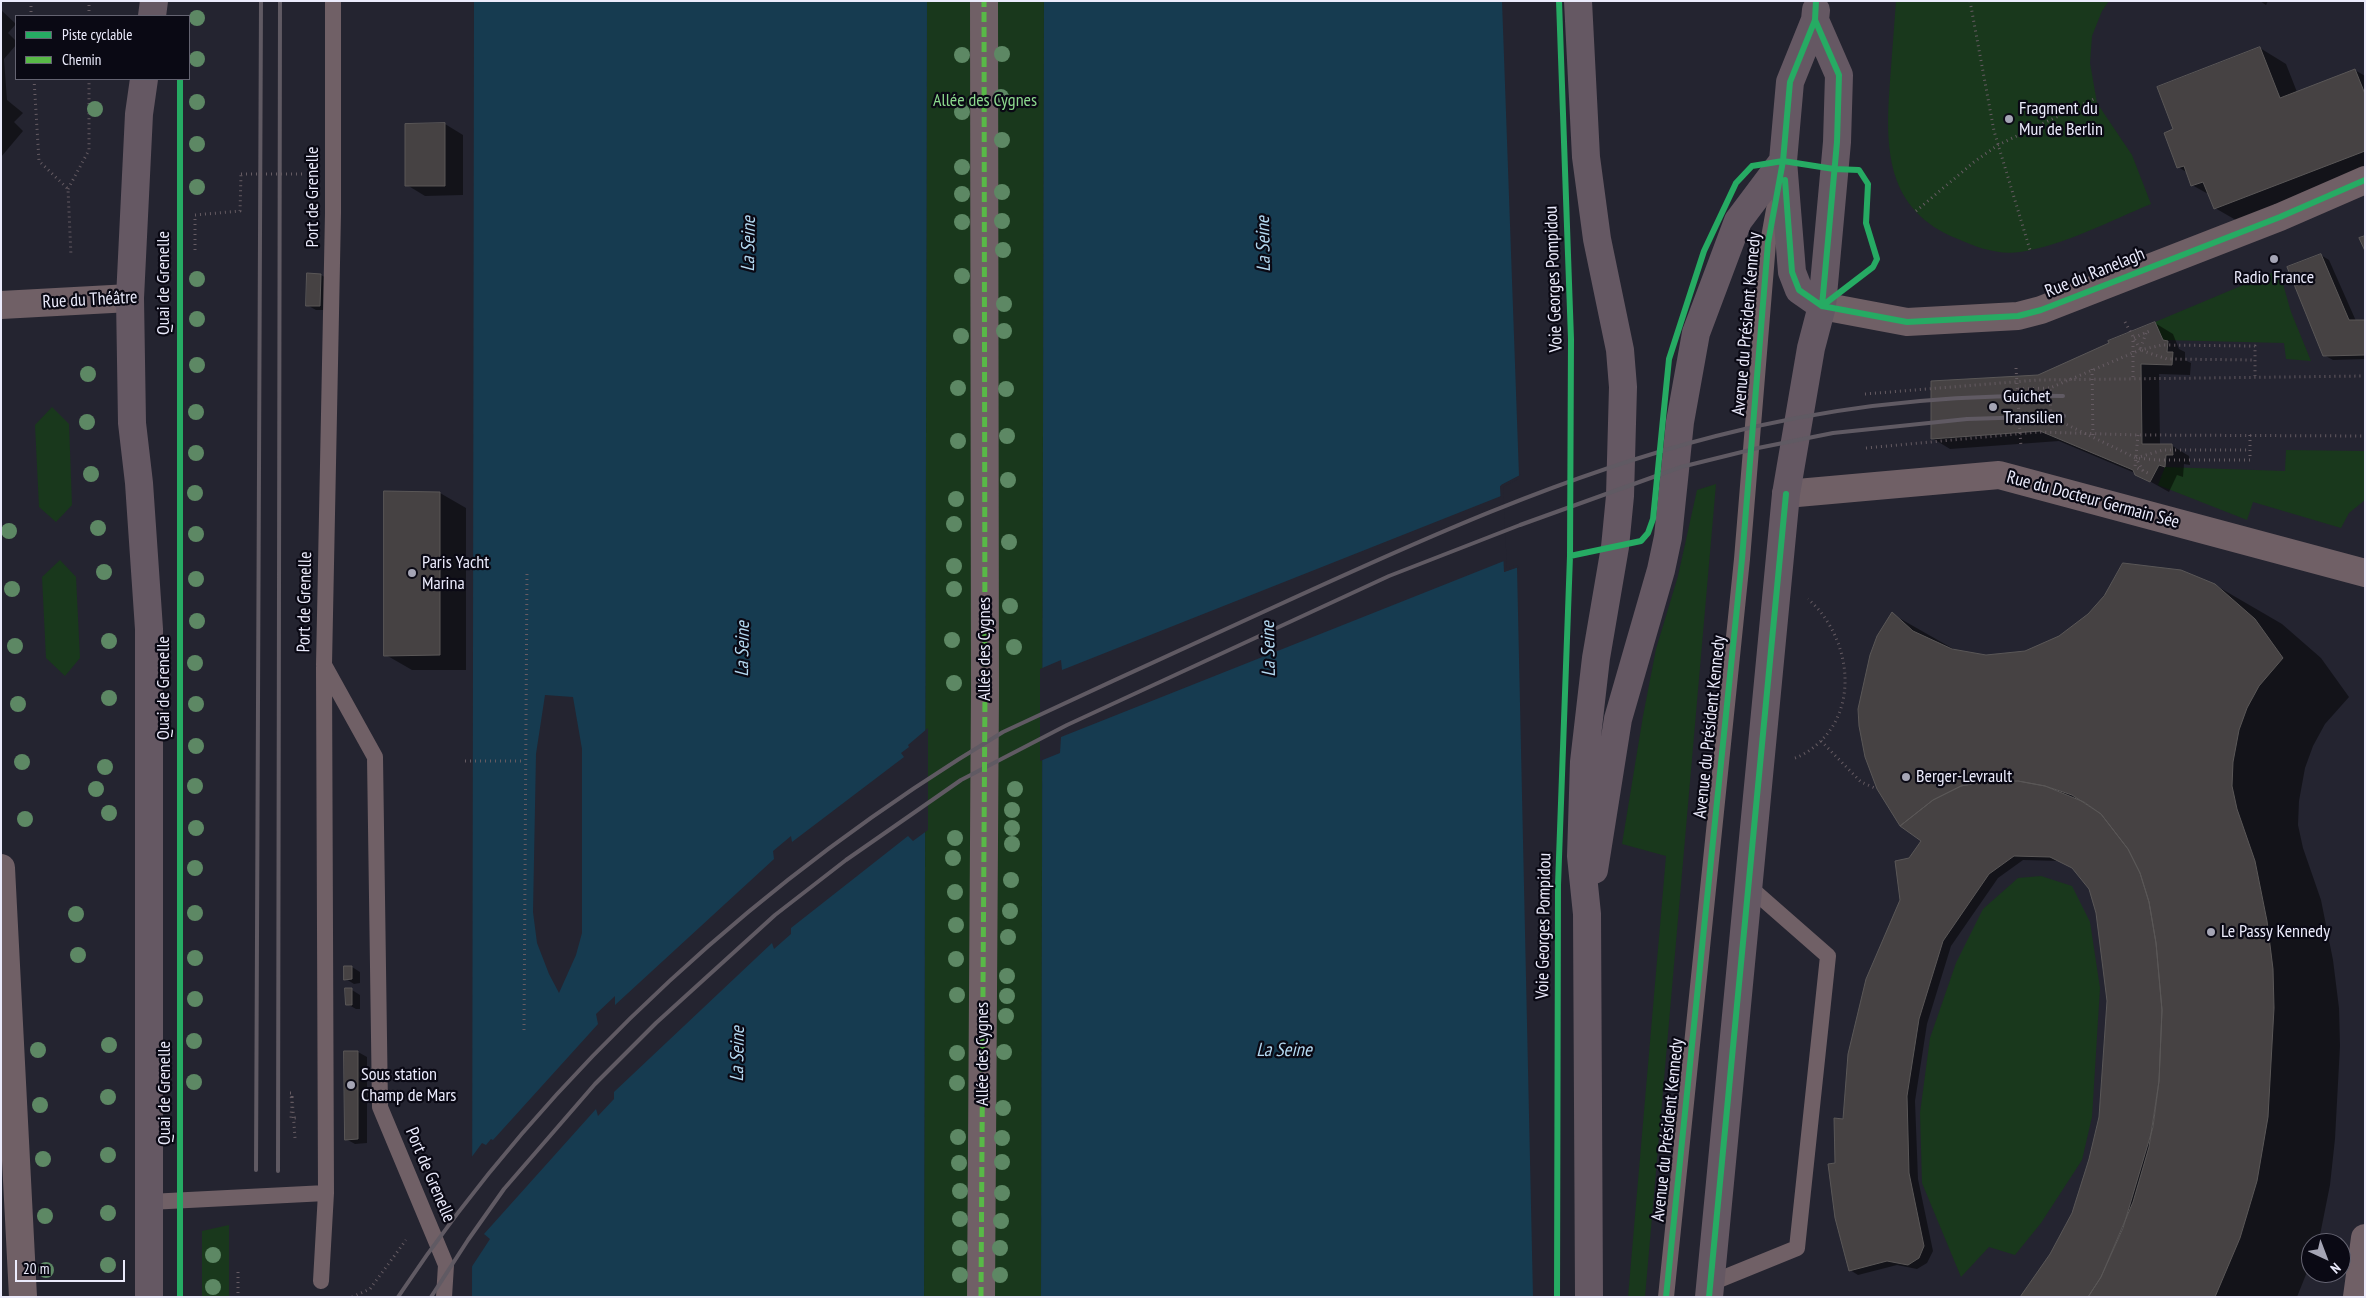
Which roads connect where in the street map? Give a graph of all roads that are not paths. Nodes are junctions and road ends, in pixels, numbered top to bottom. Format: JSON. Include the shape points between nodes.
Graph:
{"nodes":[{"id":1,"x":154,"y":1,"type":"edge"},
{"id":2,"x":333,"y":1,"type":"edge"},
{"id":3,"x":984,"y":1,"type":"edge"},
{"id":4,"x":1578,"y":1,"type":"edge"},
{"id":5,"x":1816,"y":10,"type":"edge"},
{"id":6,"x":152,"y":15,"type":"edge"},
{"id":7,"x":144,"y":80,"type":"edge"},
{"id":8,"x":1784,"y":161,"type":"junction"},
{"id":9,"x":2365,"y":180,"type":"edge"},
{"id":10,"x":130,"y":298,"type":"junction"},
{"id":11,"x":1,"y":305,"type":"edge"},
{"id":12,"x":1822,"y":306,"type":"junction"},
{"id":13,"x":1786,"y":494,"type":"junction"},
{"id":14,"x":2365,"y":572,"type":"edge"},
{"id":15,"x":324,"y":665,"type":"junction"},
{"id":16,"x":1,"y":868,"type":"edge"},
{"id":17,"x":1747,"y":885,"type":"junction"},
{"id":18,"x":1587,"y":914,"type":"junction"},
{"id":19,"x":9,"y":1145,"type":"edge"},
{"id":20,"x":326,"y":1194,"type":"junction"},
{"id":21,"x":149,"y":1202,"type":"junction"},
{"id":22,"x":2365,"y":1238,"type":"edge"},
{"id":23,"x":322,"y":1280,"type":"dead end"},
{"id":24,"x":1710,"y":1290,"type":"edge"},
{"id":25,"x":23,"y":1297,"type":"edge"},
{"id":26,"x":149,"y":1297,"type":"edge"},
{"id":27,"x":444,"y":1297,"type":"edge"},
{"id":28,"x":982,"y":1297,"type":"edge"},
{"id":29,"x":1589,"y":1297,"type":"edge"},
{"id":30,"x":1666,"y":1297,"type":"edge"},
{"id":31,"x":2357,"y":1297,"type":"edge"}],
"edges":[{"from":1,"to":6,"type":"main road"},
{"from":2,"to":15,"type":"lane","name":"Port de Grenelle","via":[[333,213]]},
{"from":3,"to":28,"type":"street","name":"Allée des Cygnes"},
{"from":4,"to":18,"type":"main road","name":"Voie Georges Pompidou","via":[[1586,157],[1597,239],[1620,350],[1623,387],[1616,538],[1596,658],[1584,762],[1581,856]]},
{"from":5,"to":8,"type":"main road","name":"Avenue du Président Kennedy","via":[[1790,82]]},
{"from":5,"to":12,"type":"main road","name":"Avenue du Président Kennedy","via":[[1839,75],[1837,142]]},
{"from":7,"to":10,"type":"main road","name":"Quai de Grenelle","via":[[139,114]]},
{"from":8,"to":12,"type":"main road","via":[[1792,272],[1799,290]]},
{"from":8,"to":18,"type":"main road","via":[[1738,222],[1696,333],[1680,422],[1662,570],[1618,719]]},
{"from":8,"to":30,"type":"lane","name":"Avenue du Président Kennedy","via":[[1768,243],[1742,559]]},
{"from":9,"to":12,"type":"street","name":"Rue du Ranelagh","via":[[2280,217],[2041,310],[2018,316],[1907,322]]},
{"from":10,"to":11,"type":"street","name":"Rue du Théâtre"},
{"from":10,"to":21,"type":"main road","name":"Quai de Grenelle","via":[[132,423],[149,629]]},
{"from":12,"to":13,"type":"main road","name":"Avenue du Président Kennedy","via":[[1811,348]]},
{"from":13,"to":14,"type":"street","name":"Rue du Docteur Germain Sée","via":[[1999,475]]},
{"from":13,"to":17,"type":"main road","name":"Avenue du Président Kennedy"},
{"from":15,"to":20,"type":"lane"},
{"from":15,"to":27,"type":"lane","name":"Port de Grenelle","via":[[375,757],[380,1107],[446,1264]]},
{"from":16,"to":19,"type":"street"},
{"from":17,"to":24,"type":"main road","name":"Avenue du Président Kennedy"},
{"from":17,"to":24,"type":"lane","via":[[1828,956],[1797,1248]]},
{"from":18,"to":29,"type":"main road","name":"Voie Georges Pompidou"},
{"from":19,"to":25,"type":"street"},
{"from":20,"to":21,"type":"lane"},
{"from":20,"to":23,"type":"lane"},
{"from":21,"to":26,"type":"main road","name":"Quai de Grenelle"},
{"from":22,"to":31,"type":"street"}]}
